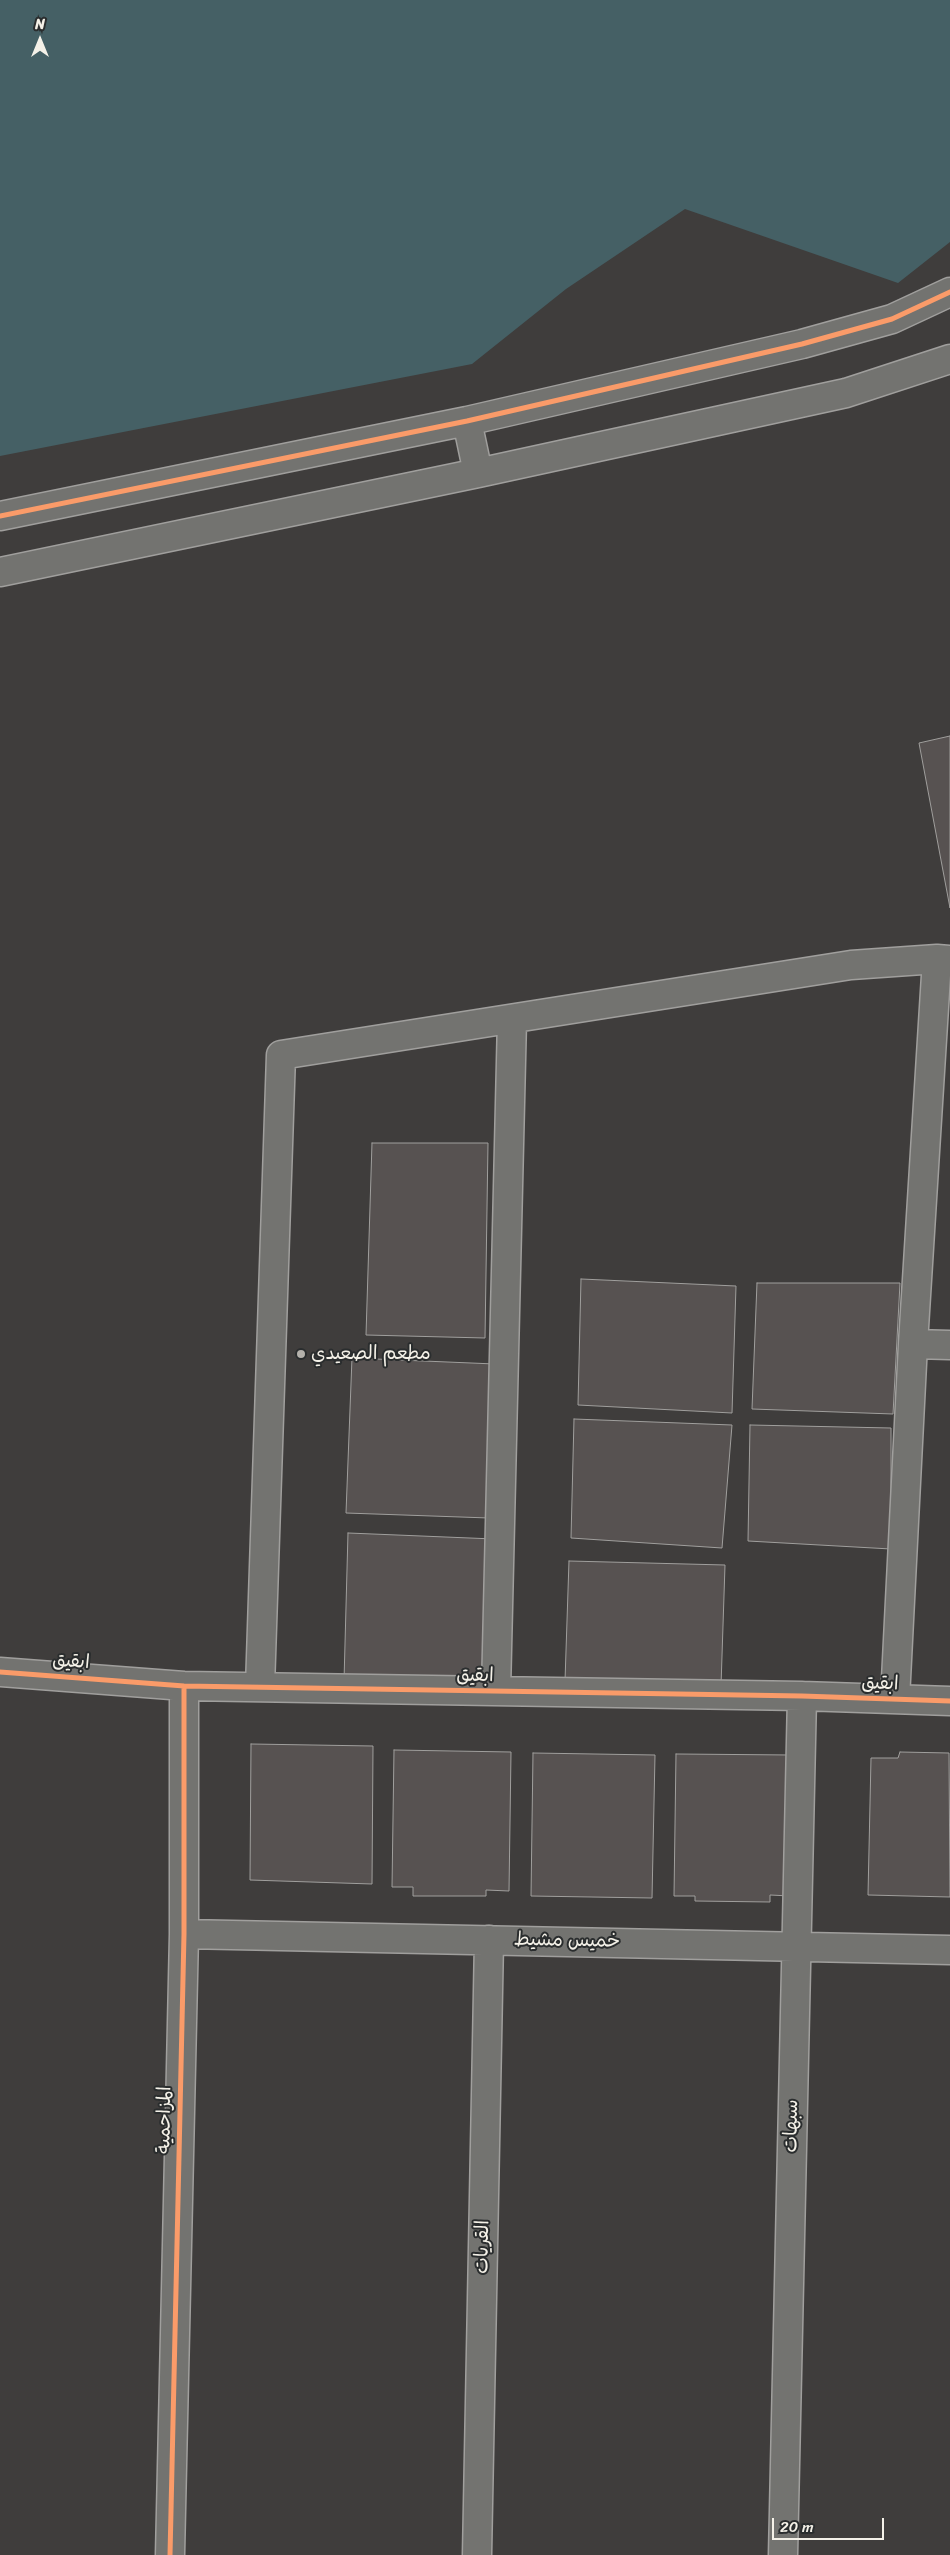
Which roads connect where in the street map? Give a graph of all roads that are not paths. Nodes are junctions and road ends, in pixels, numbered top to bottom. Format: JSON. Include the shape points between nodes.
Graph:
{"nodes":[{"id":1,"x":950,"y":292,"type":"edge"},
{"id":2,"x":950,"y":359,"type":"edge"},
{"id":3,"x":467,"y":421,"type":"junction"},
{"id":4,"x":478,"y":473,"type":"junction"},
{"id":5,"x":0,"y":516,"type":"edge"},
{"id":6,"x":0,"y":572,"type":"edge"},
{"id":7,"x":943,"y":959,"type":"edge"},
{"id":8,"x":512,"y":1019,"type":"junction"},
{"id":9,"x":913,"y":1344,"type":"junction"},
{"id":10,"x":950,"y":1345,"type":"edge"},
{"id":11,"x":0,"y":1672,"type":"edge"},
{"id":12,"x":184,"y":1686,"type":"junction"},
{"id":13,"x":260,"y":1687,"type":"junction"},
{"id":14,"x":496,"y":1691,"type":"junction"},
{"id":15,"x":802,"y":1696,"type":"junction"},
{"id":16,"x":895,"y":1699,"type":"junction"},
{"id":17,"x":950,"y":1701,"type":"edge"},
{"id":18,"x":184,"y":1934,"type":"junction"},
{"id":19,"x":489,"y":1940,"type":"junction"},
{"id":20,"x":796,"y":1946,"type":"junction"},
{"id":21,"x":950,"y":1950,"type":"edge"},
{"id":22,"x":170,"y":2555,"type":"edge"},
{"id":23,"x":477,"y":2555,"type":"edge"},
{"id":24,"x":783,"y":2555,"type":"edge"}],
"edges":[{"from":1,"to":3,"type":"street","via":[[892,319],[802,344]]},
{"from":2,"to":4,"type":"street","via":[[846,394]]},
{"from":3,"to":4,"type":"street"},
{"from":3,"to":5,"type":"street"},
{"from":4,"to":6,"type":"street"},
{"from":7,"to":8,"type":"street","via":[[851,965]]},
{"from":7,"to":9,"type":"street"},
{"from":8,"to":13,"type":"street","via":[[281,1055]]},
{"from":8,"to":14,"type":"street"},
{"from":9,"to":10,"type":"street"},
{"from":9,"to":16,"type":"street"},
{"from":11,"to":12,"type":"street","name":"ابقيق"},
{"from":12,"to":13,"type":"street","name":"ابقيق"},
{"from":12,"to":18,"type":"street","name":"المزاحمية"},
{"from":13,"to":14,"type":"street","name":"ابقيق"},
{"from":14,"to":15,"type":"street","name":"ابقيق"},
{"from":15,"to":16,"type":"street","name":"ابقيق"},
{"from":15,"to":20,"type":"street","name":"سبهات"},
{"from":16,"to":17,"type":"street","name":"ابقيق"},
{"from":18,"to":19,"type":"street","name":"خميس مشيط"},
{"from":18,"to":22,"type":"street","name":"المزاحمية"},
{"from":19,"to":20,"type":"street","name":"خميس مشيط"},
{"from":19,"to":23,"type":"street","name":"القريات"},
{"from":20,"to":21,"type":"street","name":"خميس مشيط"},
{"from":20,"to":24,"type":"street","name":"سبهات"}]}
